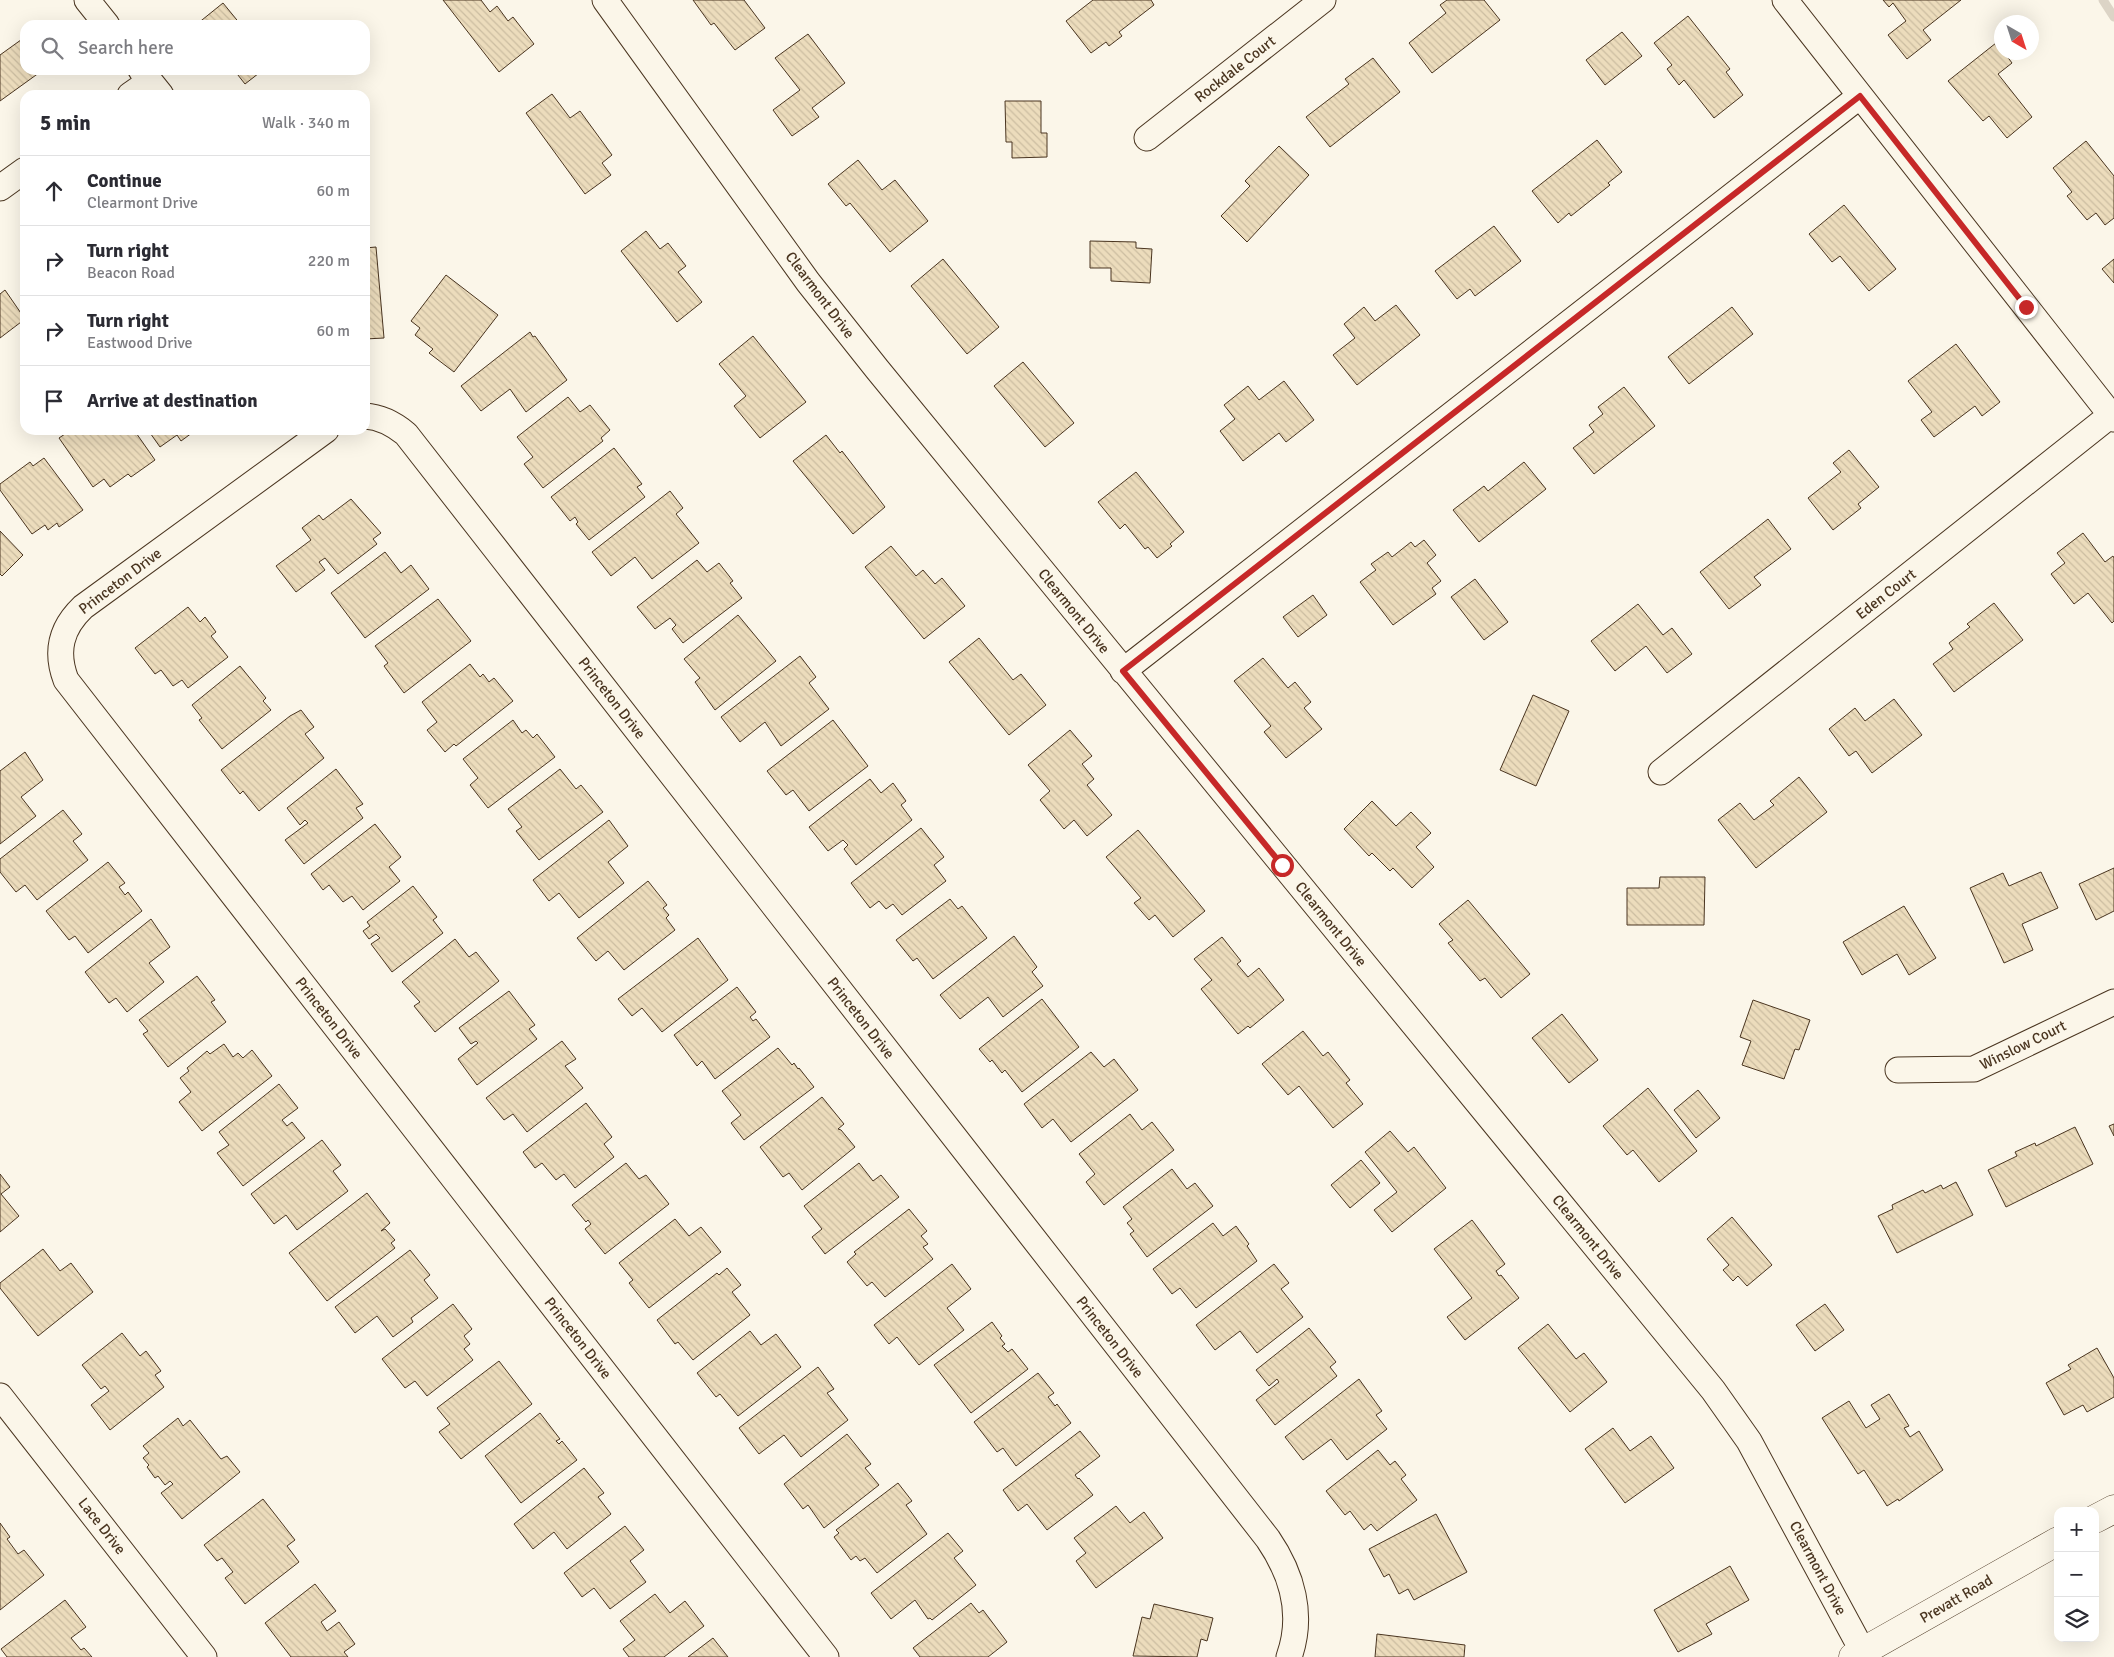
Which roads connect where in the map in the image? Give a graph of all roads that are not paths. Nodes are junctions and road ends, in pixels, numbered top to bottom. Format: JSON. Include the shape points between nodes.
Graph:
{"nodes":[{"id":1,"x":87,"y":0,"type":"edge"},
{"id":2,"x":605,"y":0,"type":"edge"},
{"id":3,"x":1323,"y":0,"type":"edge"},
{"id":4,"x":1785,"y":0,"type":"edge"},
{"id":5,"x":103,"y":20,"type":"edge"},
{"id":6,"x":1860,"y":96,"type":"junction"},
{"id":7,"x":1147,"y":138,"type":"dead end"},
{"id":8,"x":20,"y":174,"type":"edge"},
{"id":9,"x":0,"y":188,"type":"edge"},
{"id":10,"x":370,"y":417,"type":"edge"},
{"id":11,"x":2112,"y":417,"type":"edge"},
{"id":12,"x":319,"y":435,"type":"edge"},
{"id":13,"x":1123,"y":671,"type":"junction"},
{"id":14,"x":1661,"y":772,"type":"dead end"},
{"id":15,"x":2114,"y":1002,"type":"edge"},
{"id":16,"x":1898,"y":1070,"type":"dead end"},
{"id":17,"x":0,"y":1396,"type":"edge"},
{"id":18,"x":2114,"y":1509,"type":"edge"},
{"id":19,"x":2099,"y":1517,"type":"edge"},
{"id":20,"x":2054,"y":1543,"type":"edge"},
{"id":21,"x":1858,"y":1654,"type":"edge"},
{"id":22,"x":204,"y":1657,"type":"edge"},
{"id":23,"x":826,"y":1657,"type":"edge"},
{"id":24,"x":1289,"y":1657,"type":"edge"}],
"edges":[{"from":1,"to":5,"type":"street"},
{"from":2,"to":13,"type":"street","name":"Clearmont Drive","via":[[808,282]]},
{"from":3,"to":7,"type":"street","name":"Rockdale Court"},
{"from":4,"to":6,"type":"street"},
{"from":6,"to":11,"type":"street"},
{"from":6,"to":13,"type":"street"},
{"from":8,"to":9,"type":"street"},
{"from":10,"to":24,"type":"street","name":"Princeton Drive","via":[[395,425],[406,434],[1268,1539],[1279,1554],[1293,1590],[1296,1629]]},
{"from":11,"to":14,"type":"street","name":"Eden Court"},
{"from":12,"to":23,"type":"street","name":"Princeton Drive","via":[[83,606],[69,623],[60,644],[66,680]]},
{"from":13,"to":21,"type":"street","name":"Clearmont Drive","via":[[1713,1390],[1749,1440]]},
{"from":15,"to":16,"type":"street","name":"Winslow Court","via":[[1974,1069]]},
{"from":17,"to":22,"type":"street","name":"Lace Drive"},
{"from":18,"to":19,"type":"street"},
{"from":20,"to":21,"type":"street","name":"Prevatt Road"}]}
